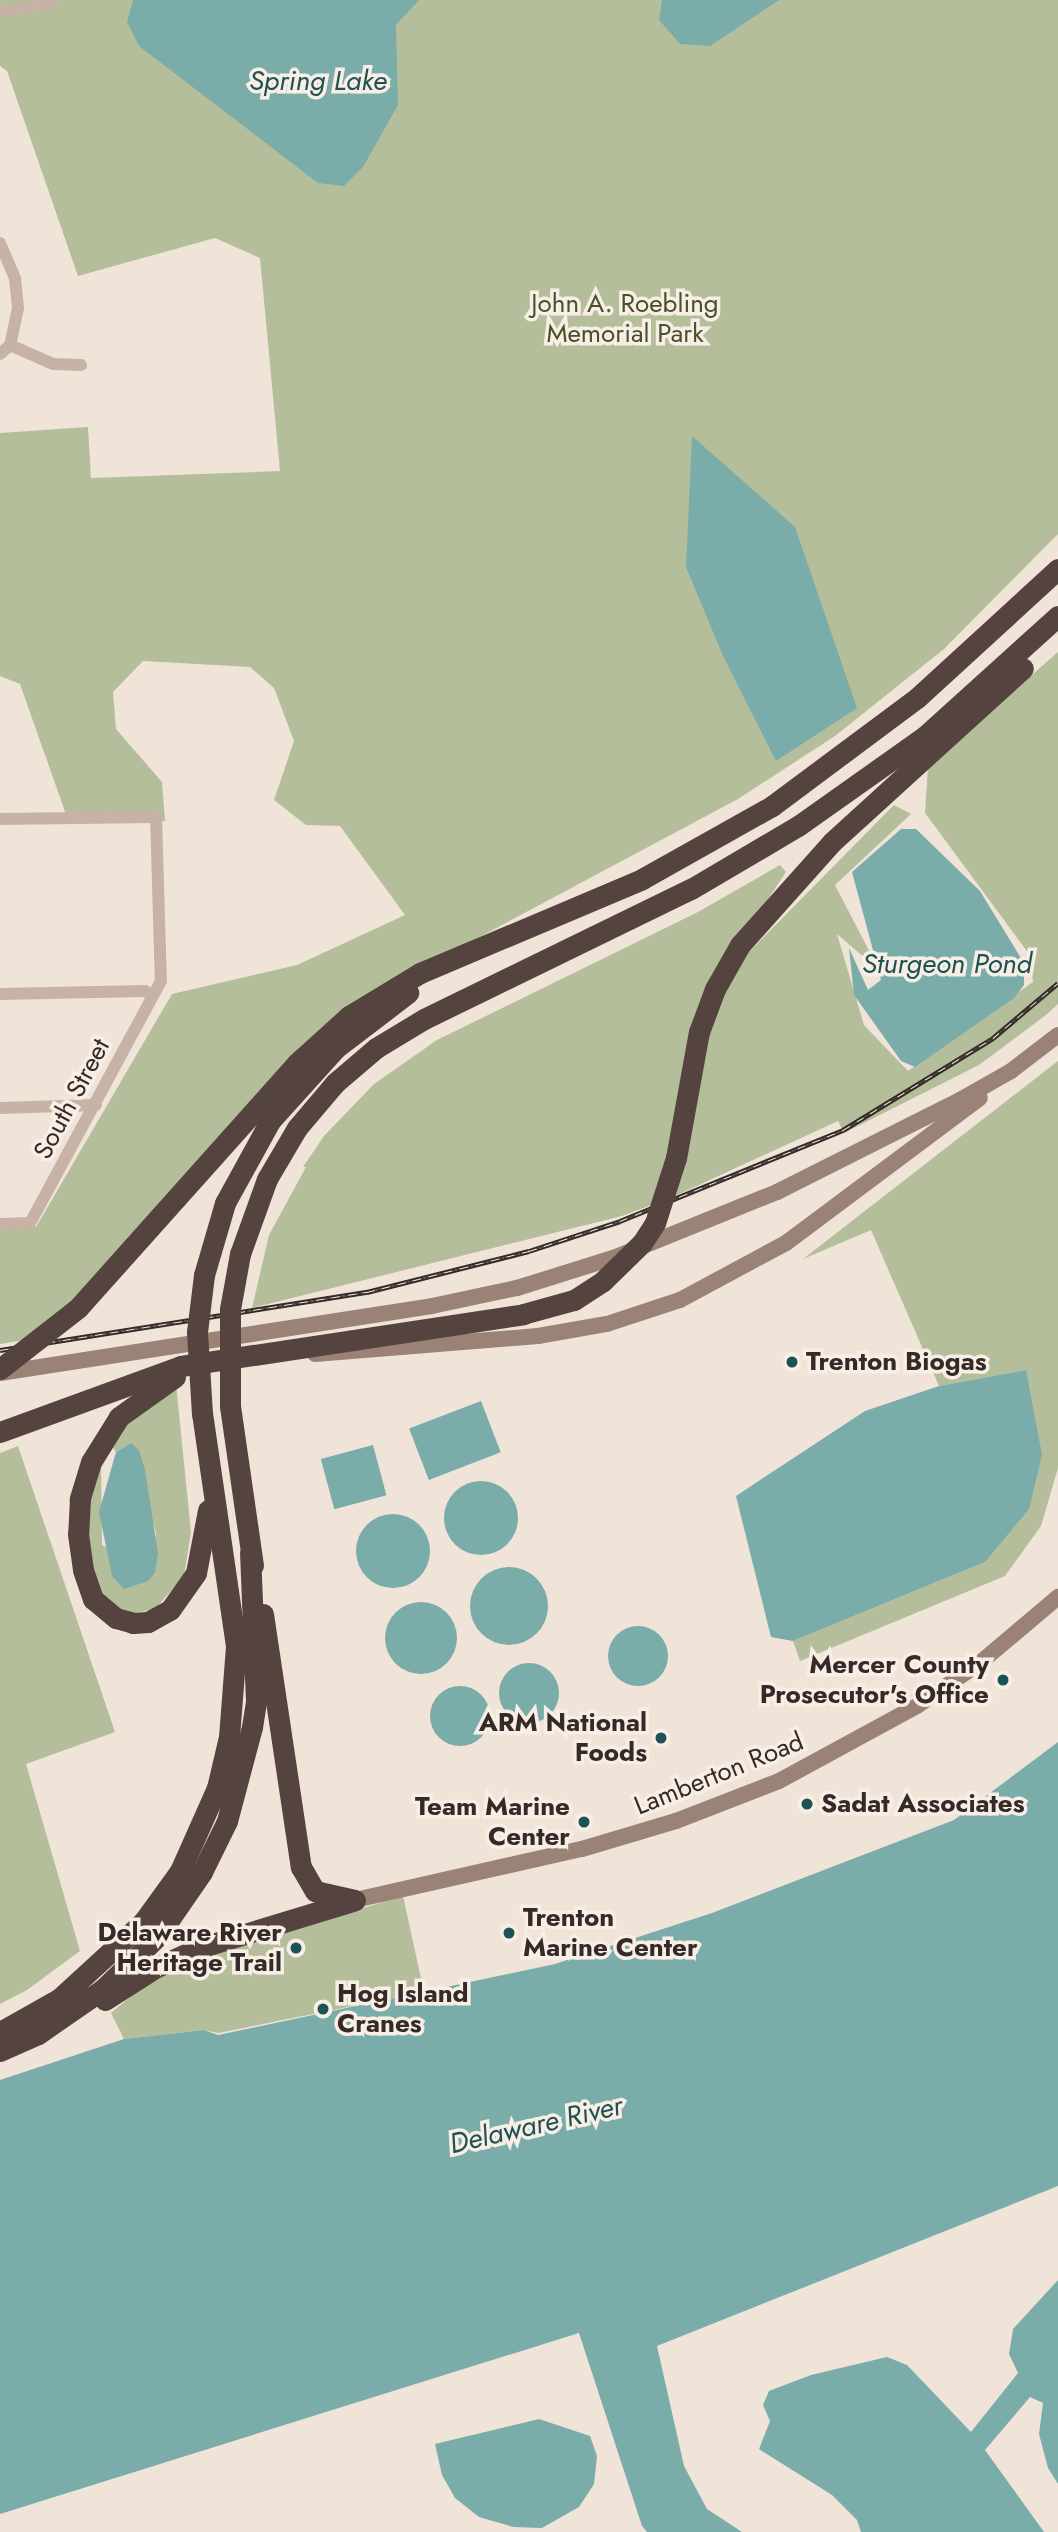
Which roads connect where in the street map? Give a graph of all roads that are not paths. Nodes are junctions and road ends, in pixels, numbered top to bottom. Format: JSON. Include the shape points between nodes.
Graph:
{"nodes":[{"id":1,"x":54,"y":4,"type":"dead end"},
{"id":2,"x":0,"y":11,"type":"edge"},
{"id":3,"x":0,"y":243,"type":"edge"},
{"id":4,"x":10,"y":345,"type":"junction"},
{"id":5,"x":0,"y":354,"type":"edge"},
{"id":6,"x":81,"y":365,"type":"dead end"},
{"id":7,"x":1058,"y":569,"type":"edge"},
{"id":8,"x":1058,"y":616,"type":"edge"},
{"id":9,"x":1058,"y":630,"type":"edge"},
{"id":10,"x":0,"y":819,"type":"edge"},
{"id":11,"x":530,"y":928,"type":"junction"},
{"id":12,"x":0,"y":994,"type":"edge"},
{"id":13,"x":152,"y":996,"type":"junction"},
{"id":14,"x":1058,"y":1035,"type":"edge"},
{"id":15,"x":1011,"y":1071,"type":"junction"},
{"id":16,"x":96,"y":1105,"type":"junction"},
{"id":17,"x":0,"y":1108,"type":"edge"},
{"id":18,"x":0,"y":1224,"type":"edge"},
{"id":19,"x":237,"y":1359,"type":"junction"},
{"id":20,"x":210,"y":1362,"type":"junction"},
{"id":21,"x":0,"y":1371,"type":"edge"},
{"id":22,"x":0,"y":1432,"type":"edge"},
{"id":23,"x":210,"y":1491,"type":"junction"},
{"id":24,"x":250,"y":1553,"type":"junction"},
{"id":25,"x":1058,"y":1597,"type":"edge"},
{"id":26,"x":355,"y":1900,"type":"junction"},
{"id":27,"x":0,"y":2032,"type":"edge"},
{"id":28,"x":37,"y":2034,"type":"junction"},
{"id":29,"x":0,"y":2051,"type":"edge"}],
"edges":[{"from":1,"to":2,"type":"street"},
{"from":3,"to":4,"type":"street","via":[[15,279],[18,308]]},
{"from":4,"to":5,"type":"street"},
{"from":4,"to":6,"type":"street","via":[[53,364]]},
{"from":7,"to":11,"type":"highway","via":[[917,698],[806,783],[680,860]]},
{"from":8,"to":24,"type":"highway","bridge":true,"via":[[925,736],[798,826],[691,888],[425,1019],[376,1048],[335,1083],[297,1128],[267,1179],[240,1254],[230,1309],[230,1406]]},
{"from":9,"to":19,"type":"highway","bridge":true,"via":[[989,703],[832,842],[740,945],[715,989],[699,1032],[676,1157],[655,1223],[631,1256],[603,1281],[556,1307]]},
{"from":10,"to":13,"type":"street","name":"South Street","via":[[156,817],[161,981]]},
{"from":11,"to":21,"type":"highway","bridge":true,"via":[[409,979],[331,1031],[297,1063],[78,1308]]},
{"from":11,"to":23,"type":"highway","bridge":true,"via":[[403,996],[317,1066],[270,1121],[237,1177],[204,1275],[197,1332]]},
{"from":12,"to":13,"type":"street","via":[[145,991]]},
{"from":13,"to":16,"type":"street","name":"South Street"},
{"from":14,"to":15,"type":"street"},
{"from":15,"to":19,"type":"street","via":[[786,1243],[680,1300],[607,1324],[538,1336]]},
{"from":15,"to":21,"type":"street","via":[[735,1212],[652,1245],[517,1288],[432,1306]]},
{"from":16,"to":17,"type":"street"},
{"from":16,"to":18,"type":"street","name":"South Street","via":[[30,1223]]},
{"from":19,"to":20,"type":"highway"},
{"from":20,"to":22,"type":"highway","via":[[164,1371]]},
{"from":20,"to":23,"type":"highway","via":[[155,1388],[131,1406],[109,1430],[91,1462],[80,1499],[78,1534],[83,1570],[99,1606],[124,1621],[148,1622],[179,1602],[200,1561]]},
{"from":23,"to":27,"type":"highway","via":[[236,1646],[229,1737],[217,1788],[180,1871],[144,1921],[60,1998]]},
{"from":24,"to":26,"type":"highway","via":[[276,1683],[301,1867],[315,1891]]},
{"from":24,"to":28,"type":"highway","via":[[256,1701],[244,1766],[220,1836],[202,1872],[158,1936],[103,1989]]},
{"from":25,"to":26,"type":"street","name":"Lamberton Road","via":[[981,1662],[917,1706],[779,1781],[676,1821],[582,1849]]},
{"from":26,"to":28,"type":"highway","via":[[175,1958],[76,2021]]},
{"from":28,"to":29,"type":"highway"}]}
